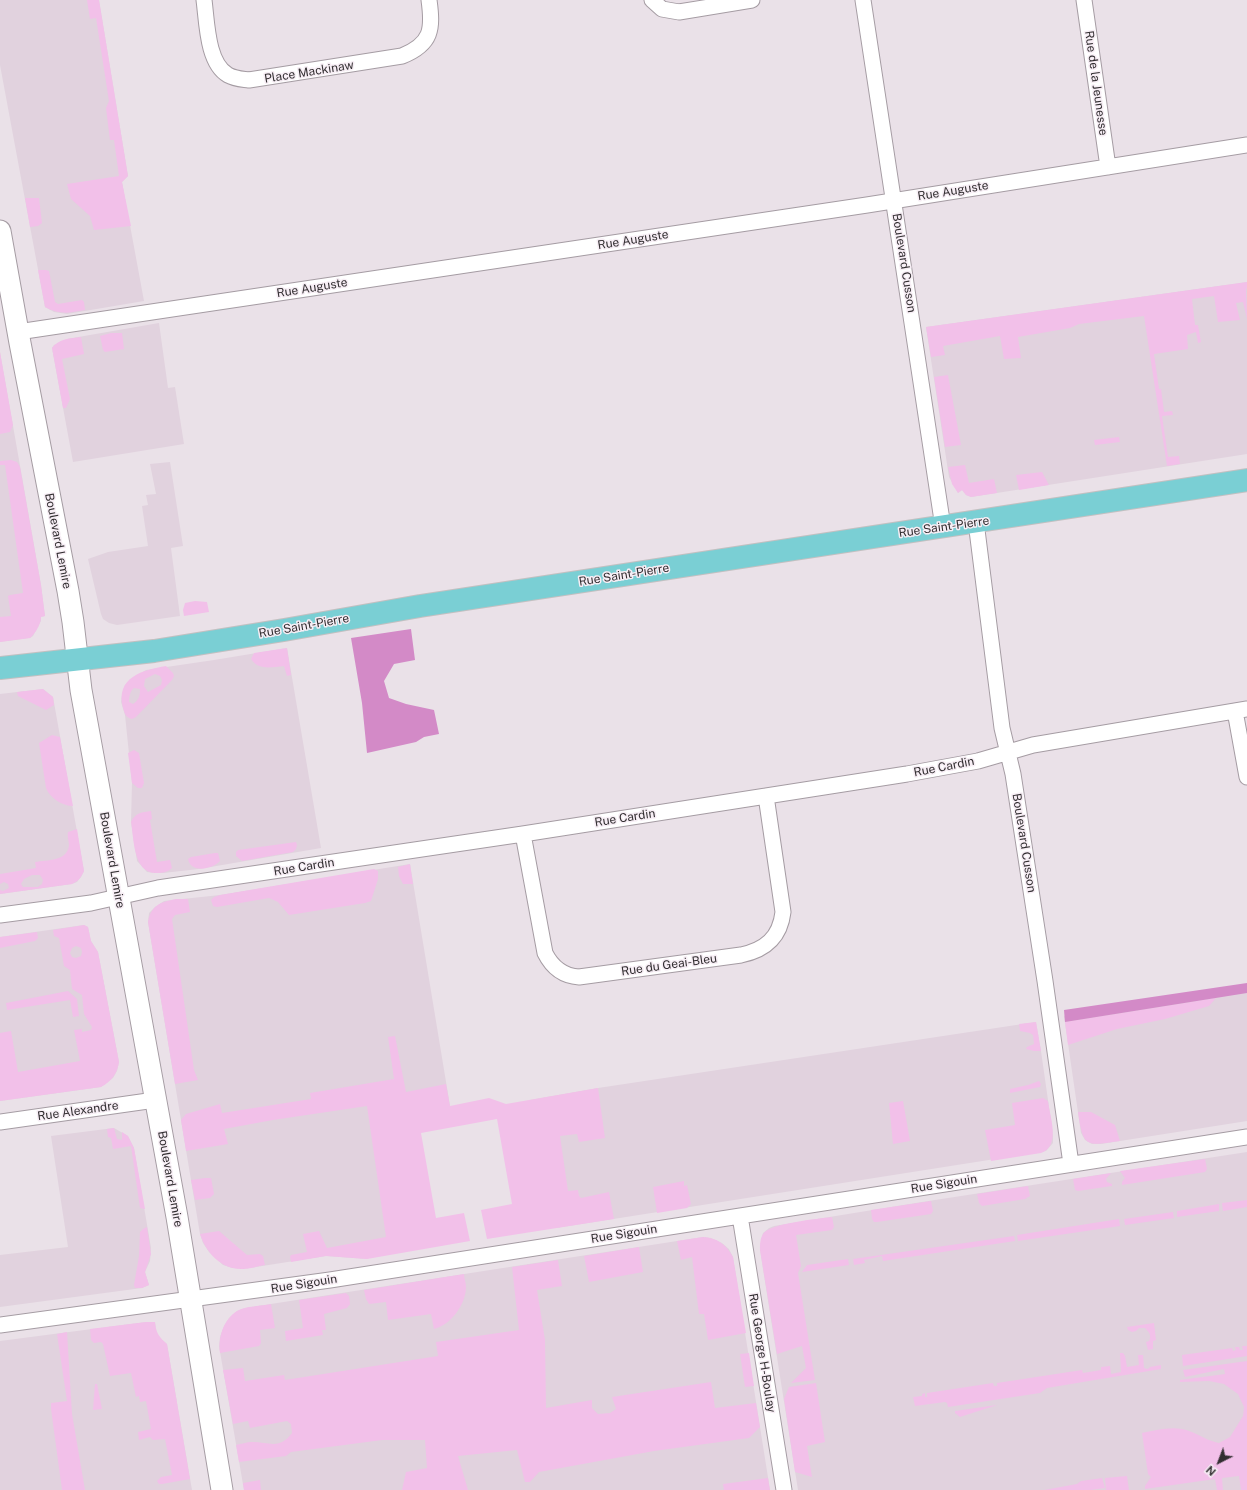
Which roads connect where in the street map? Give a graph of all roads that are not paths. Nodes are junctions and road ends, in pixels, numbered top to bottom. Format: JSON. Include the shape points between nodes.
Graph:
{"nodes":[{"id":1,"x":204,"y":0,"type":"edge"},
{"id":2,"x":428,"y":0,"type":"edge"},
{"id":3,"x":652,"y":0,"type":"edge"},
{"id":4,"x":752,"y":0,"type":"edge"},
{"id":5,"x":863,"y":0,"type":"edge"},
{"id":6,"x":1084,"y":0,"type":"edge"},
{"id":7,"x":1247,"y":145,"type":"edge"},
{"id":8,"x":1108,"y":166,"type":"junction"},
{"id":9,"x":894,"y":200,"type":"junction"},
{"id":10,"x":0,"y":231,"type":"edge"},
{"id":11,"x":18,"y":332,"type":"junction"},
{"id":12,"x":1247,"y":480,"type":"edge"},
{"id":13,"x":976,"y":522,"type":"junction"},
{"id":14,"x":943,"y":527,"type":"junction"},
{"id":15,"x":77,"y":660,"type":"junction"},
{"id":16,"x":0,"y":668,"type":"edge"},
{"id":17,"x":1241,"y":710,"type":"edge"},
{"id":18,"x":1008,"y":752,"type":"junction"},
{"id":19,"x":1247,"y":777,"type":"edge"},
{"id":20,"x":766,"y":796,"type":"junction"},
{"id":21,"x":523,"y":834,"type":"junction"},
{"id":22,"x":118,"y":896,"type":"junction"},
{"id":23,"x":0,"y":915,"type":"edge"},
{"id":24,"x":155,"y":1100,"type":"junction"},
{"id":25,"x":0,"y":1122,"type":"edge"},
{"id":26,"x":1247,"y":1137,"type":"edge"},
{"id":27,"x":1071,"y":1164,"type":"junction"},
{"id":28,"x":740,"y":1216,"type":"junction"},
{"id":29,"x":190,"y":1300,"type":"junction"},
{"id":30,"x":0,"y":1325,"type":"edge"},
{"id":31,"x":222,"y":1490,"type":"edge"},
{"id":32,"x":784,"y":1490,"type":"edge"}],
"edges":[{"from":1,"to":2,"type":"street","name":"Place Mackinaw","via":[[215,60],[228,75],[249,80],[410,53],[429,34],[431,16]]},
{"from":3,"to":4,"type":"street","via":[[662,8],[679,12]]},
{"from":5,"to":9,"type":"street","name":"Boulevard Cusson"},
{"from":6,"to":8,"type":"street","name":"Rue de la Jeunesse"},
{"from":7,"to":8,"type":"street","name":"Rue Auguste"},
{"from":8,"to":9,"type":"street","name":"Rue Auguste"},
{"from":9,"to":11,"type":"street","name":"Rue Auguste"},
{"from":9,"to":14,"type":"street","name":"Boulevard Cusson"},
{"from":10,"to":11,"type":"main road","name":"Boulevard Lemire"},
{"from":11,"to":15,"type":"main road","name":"Boulevard Lemire","via":[[68,591]]},
{"from":12,"to":13,"type":"main road","name":"Rue Saint-Pierre"},
{"from":13,"to":14,"type":"main road","name":"Rue Saint-Pierre"},
{"from":13,"to":18,"type":"street","name":"Boulevard Cusson","via":[[1002,728]]},
{"from":14,"to":15,"type":"main road","name":"Rue Saint-Pierre","via":[[427,605],[154,651]]},
{"from":15,"to":16,"type":"main road","name":"Rue Saint-Pierre"},
{"from":15,"to":22,"type":"main road","name":"Boulevard Lemire"},
{"from":17,"to":18,"type":"street","name":"Rue Cardin","via":[[1033,745]]},
{"from":17,"to":19,"type":"street"},
{"from":18,"to":20,"type":"street","name":"Rue Cardin","via":[[911,773]]},
{"from":18,"to":27,"type":"street","name":"Boulevard Cusson"},
{"from":20,"to":21,"type":"street","name":"Rue Cardin"},
{"from":20,"to":21,"type":"street","name":"Rue du Geai-Bleu","via":[[782,919],[771,940],[758,950],[741,955],[579,977],[562,972],[551,964],[543,945]]},
{"from":21,"to":22,"type":"street","name":"Rue Cardin"},
{"from":22,"to":23,"type":"street","name":"Rue Cardin","via":[[91,903]]},
{"from":22,"to":24,"type":"main road","name":"Boulevard Lemire"},
{"from":24,"to":25,"type":"street","name":"Rue Alexandre"},
{"from":24,"to":29,"type":"main road","name":"Boulevard Lemire"},
{"from":26,"to":27,"type":"street","name":"Rue Sigouin"},
{"from":27,"to":28,"type":"street","name":"Rue Sigouin"},
{"from":28,"to":29,"type":"street","name":"Rue Sigouin"},
{"from":28,"to":32,"type":"street","name":"Rue George H-Boulay"},
{"from":29,"to":30,"type":"street","name":"Rue Sigouin"},
{"from":29,"to":31,"type":"main road","name":"Boulevard Lemire"}]}
